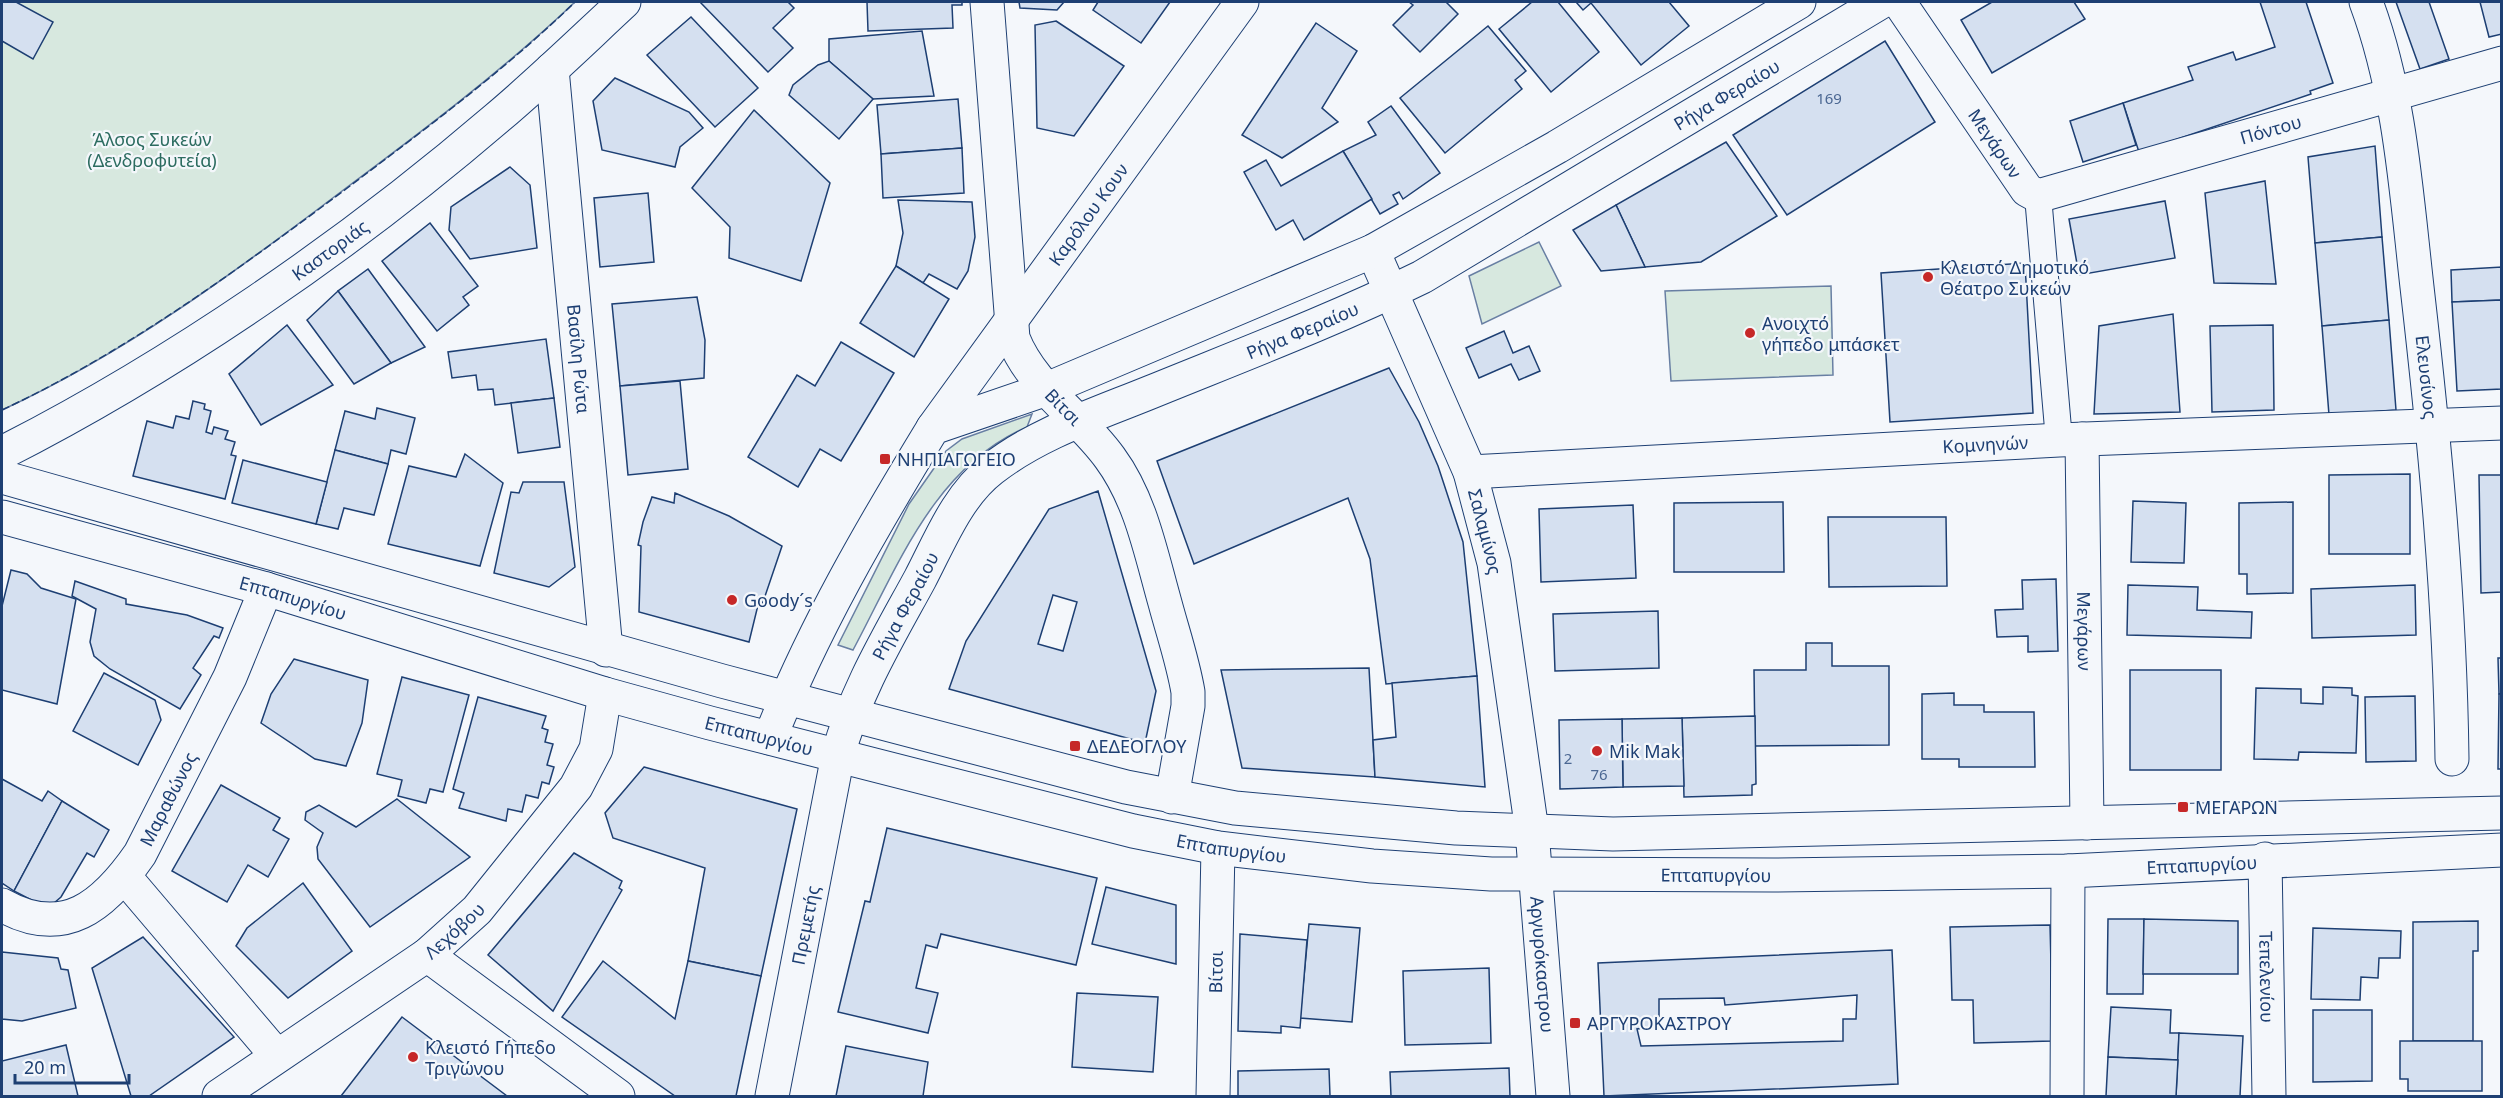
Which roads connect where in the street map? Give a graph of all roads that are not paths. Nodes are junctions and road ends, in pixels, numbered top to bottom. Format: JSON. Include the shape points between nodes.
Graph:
{"nodes":[{"id":1,"x":624,"y":2,"type":"edge"},
{"id":2,"x":987,"y":2,"type":"edge"},
{"id":3,"x":1242,"y":2,"type":"edge"},
{"id":4,"x":1799,"y":2,"type":"edge"},
{"id":5,"x":1881,"y":2,"type":"edge"},
{"id":6,"x":1899,"y":2,"type":"edge"},
{"id":7,"x":2366,"y":2,"type":"edge"},
{"id":8,"x":2502,"y":63,"type":"edge"},
{"id":9,"x":552,"y":69,"type":"junction"},
{"id":10,"x":2393,"y":94,"type":"junction"},
{"id":11,"x":2038,"y":196,"type":"junction"},
{"id":12,"x":1373,"y":251,"type":"junction"},
{"id":13,"x":1391,"y":292,"type":"junction"},
{"id":14,"x":1010,"y":319,"type":"junction"},
{"id":15,"x":1047,"y":389,"type":"junction"},
{"id":16,"x":1079,"y":422,"type":"junction"},
{"id":17,"x":2502,"y":423,"type":"edge"},
{"id":18,"x":2432,"y":425,"type":"junction"},
{"id":19,"x":933,"y":428,"type":"junction"},
{"id":20,"x":2071,"y":440,"type":"junction"},
{"id":21,"x":2,"y":453,"type":"edge"},
{"id":22,"x":1470,"y":472,"type":"junction"},
{"id":23,"x":2,"y":477,"type":"edge"},
{"id":24,"x":2,"y":517,"type":"edge"},
{"id":25,"x":266,"y":590,"type":"junction"},
{"id":26,"x":606,"y":650,"type":"junction"},
{"id":27,"x":605,"y":694,"type":"junction"},
{"id":28,"x":786,"y":697,"type":"junction"},
{"id":29,"x":851,"y":713,"type":"junction"},
{"id":30,"x":770,"y":738,"type":"junction"},
{"id":31,"x":838,"y":755,"type":"junction"},
{"id":32,"x":2452,"y":759,"type":"dead end"},
{"id":33,"x":1172,"y":796,"type":"junction"},
{"id":34,"x":2502,"y":813,"type":"edge"},
{"id":35,"x":2087,"y":823,"type":"junction"},
{"id":36,"x":1532,"y":831,"type":"junction"},
{"id":37,"x":1218,"y":848,"type":"junction"},
{"id":38,"x":2502,"y":850,"type":"edge"},
{"id":39,"x":2265,"y":859,"type":"junction"},
{"id":40,"x":2068,"y":871,"type":"junction"},
{"id":41,"x":1537,"y":874,"type":"junction"},
{"id":42,"x":124,"y":876,"type":"junction"},
{"id":43,"x":2,"y":905,"type":"edge"},
{"id":44,"x":427,"y":955,"type":"junction"},
{"id":45,"x":277,"y":1056,"type":"junction"},
{"id":46,"x":219,"y":1096,"type":"edge"},
{"id":47,"x":618,"y":1096,"type":"edge"},
{"id":48,"x":772,"y":1096,"type":"edge"},
{"id":49,"x":1213,"y":1096,"type":"edge"},
{"id":50,"x":1553,"y":1096,"type":"edge"},
{"id":51,"x":2067,"y":1096,"type":"edge"},
{"id":52,"x":2270,"y":1096,"type":"edge"}],
"edges":[{"from":1,"to":9,"type":"street","name":"Καστοριάς"},
{"from":2,"to":14,"type":"street","name":"Βίτσι"},
{"from":3,"to":14,"type":"street","name":"Καρόλου Κουν"},
{"from":4,"to":12,"type":"street","via":[[1557,147]]},
{"from":5,"to":13,"type":"street","name":"Ρήγα Φεραίου","via":[[1535,211]]},
{"from":6,"to":11,"type":"street","name":"Μεγάρων","via":[[2027,190]]},
{"from":7,"to":10,"type":"street","name":"Ελευσίνος","via":[[2384,52]]},
{"from":8,"to":10,"type":"street","name":"Πόντου"},
{"from":9,"to":21,"type":"street","name":"Καστοριάς","via":[[434,170],[315,260],[164,359]]},
{"from":9,"to":26,"type":"street","name":"Βασίλη Ρώτα"},
{"from":10,"to":11,"type":"street","name":"Πόντου"},
{"from":10,"to":18,"type":"street","name":"Ελευσίνος"},
{"from":11,"to":20,"type":"street","name":"Μεγάρων"},
{"from":12,"to":13,"type":"street","name":"Σαλαμίνος"},
{"from":12,"to":15,"type":"street"},
{"from":13,"to":16,"type":"street","name":"Ρήγα Φεραίου"},
{"from":13,"to":22,"type":"street","name":"Σαλαμίνος"},
{"from":14,"to":15,"type":"street","name":"Βίτσι","via":[[1020,354]]},
{"from":14,"to":19,"type":"street","name":"Καρόλου Κουν"},
{"from":15,"to":16,"type":"street","name":"Βίτσι"},
{"from":15,"to":19,"type":"street"},
{"from":16,"to":29,"type":"street","name":"Ρήγα Φεραίου","via":[[1005,460],[967,495]]},
{"from":16,"to":33,"type":"street","name":"Βίτσι","via":[[1116,465],[1138,509],[1186,680],[1188,706]]},
{"from":17,"to":18,"type":"street","name":"Κομνηνών"},
{"from":18,"to":20,"type":"street","name":"Κομνηνών"},
{"from":18,"to":32,"type":"street","name":"Ελευσίνος","via":[[2448,629]]},
{"from":19,"to":28,"type":"street","via":[[847,574]]},
{"from":20,"to":22,"type":"street","name":"Κομνηνών"},
{"from":20,"to":35,"type":"street","name":"Μεγάρων"},
{"from":22,"to":36,"type":"street","name":"Σαλαμίνος","via":[[1498,581]]},
{"from":23,"to":26,"type":"street","name":"Επταπυργίου"},
{"from":24,"to":25,"type":"street","name":"Επταπυργίου"},
{"from":25,"to":27,"type":"street","name":"Επταπυργίου"},
{"from":25,"to":42,"type":"street","name":"Μαραθώνος","via":[[230,677],[140,854]]},
{"from":26,"to":28,"type":"street","name":"Επταπυργίου"},
{"from":27,"to":30,"type":"street","name":"Επταπυργίου"},
{"from":27,"to":44,"type":"street","name":"Λεχόβου","via":[[596,749],[576,787],[477,910]]},
{"from":28,"to":29,"type":"street","name":"Επταπυργίου"},
{"from":28,"to":30,"type":"street"},
{"from":29,"to":31,"type":"street","name":"Ρήγα Φεραίου"},
{"from":29,"to":33,"type":"street","name":"Επταπυργίου","via":[[1039,765]]},
{"from":30,"to":31,"type":"street","name":"Επταπυργίου"},
{"from":31,"to":37,"type":"street","name":"Επταπυργίου","via":[[1133,831]]},
{"from":31,"to":48,"type":"street","name":"Πρεμετής"},
{"from":33,"to":36,"type":"street","name":"Επταπυργίου","via":[[1291,814]]},
{"from":34,"to":35,"type":"street","name":"Επταπυργίου"},
{"from":35,"to":36,"type":"street","name":"Επταπυργίου","via":[[1672,834]]},
{"from":36,"to":41,"type":"street","name":"Αργυρόκαστρου"},
{"from":37,"to":41,"type":"street","name":"Επταπυργίου","via":[[1383,867]]},
{"from":37,"to":49,"type":"street","name":"Βίτσι"},
{"from":38,"to":39,"type":"street","name":"Επταπυργίου"},
{"from":39,"to":40,"type":"street","name":"Επταπυργίου"},
{"from":39,"to":52,"type":"street","name":"Τεπελενίου"},
{"from":40,"to":41,"type":"street","name":"Επταπυργίου"},
{"from":40,"to":51,"type":"street"},
{"from":41,"to":50,"type":"street","name":"Αργυρόκαστρου"},
{"from":42,"to":43,"type":"street","name":"Μαραθώνος","via":[[92,905],[69,918],[38,920]]},
{"from":42,"to":45,"type":"street"},
{"from":44,"to":45,"type":"street","name":"Λεχόβου"},
{"from":44,"to":47,"type":"street"},
{"from":45,"to":46,"type":"street","name":"Λεχόβου"}]}
